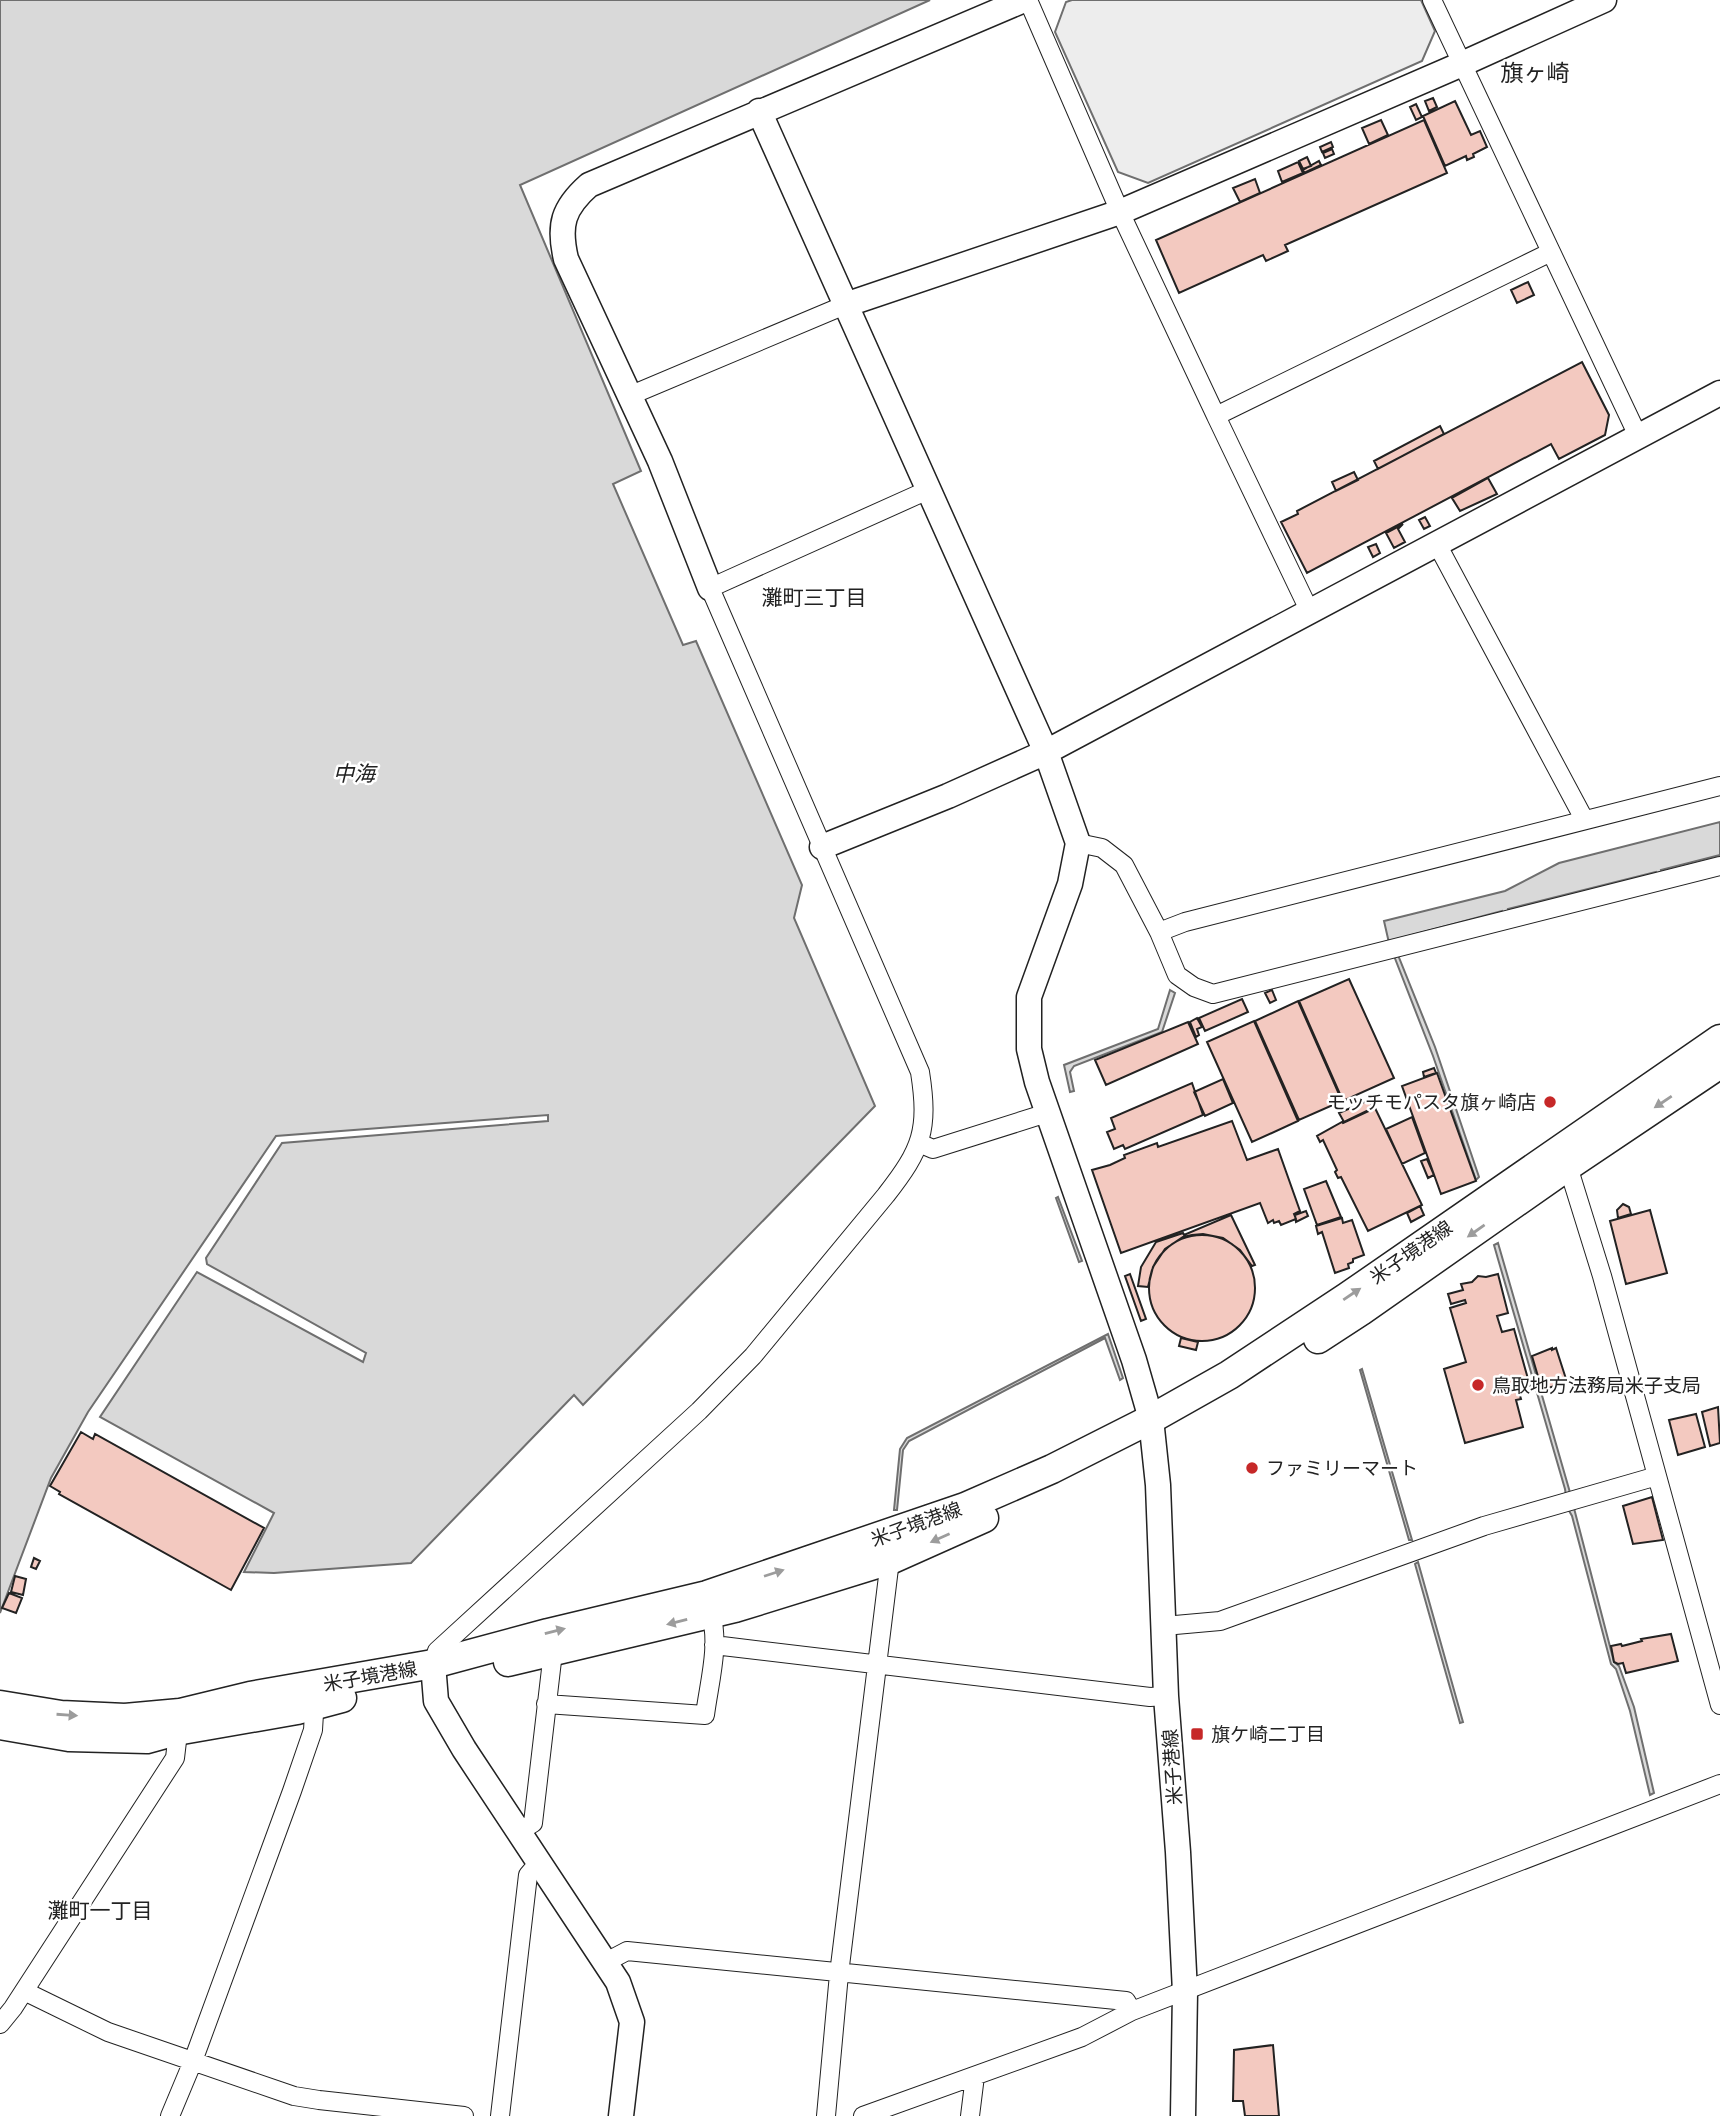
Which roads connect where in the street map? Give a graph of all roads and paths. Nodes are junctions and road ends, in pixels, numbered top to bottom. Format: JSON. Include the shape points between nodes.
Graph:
{"nodes":[{"id":1,"x":1026,"y":0,"type":"edge"},
{"id":2,"x":1432,"y":0,"type":"edge"},
{"id":3,"x":1604,"y":0,"type":"edge"},
{"id":4,"x":1462,"y":64,"type":"junction"},
{"id":5,"x":759,"y":111,"type":"junction"},
{"id":6,"x":1120,"y":212,"type":"junction"},
{"id":7,"x":1551,"y":252,"type":"junction"},
{"id":8,"x":845,"y":305,"type":"junction"},
{"id":9,"x":1720,"y":393,"type":"edge"},
{"id":10,"x":629,"y":396,"type":"junction"},
{"id":11,"x":1216,"y":416,"type":"junction"},
{"id":12,"x":1638,"y":436,"type":"junction"},
{"id":13,"x":928,"y":490,"type":"junction"},
{"id":14,"x":1437,"y":544,"type":"junction"},
{"id":15,"x":710,"y":588,"type":"junction"},
{"id":16,"x":1309,"y":610,"type":"junction"},
{"id":17,"x":1046,"y":752,"type":"junction"},
{"id":18,"x":1720,"y":786,"type":"edge"},
{"id":19,"x":1584,"y":820,"type":"junction"},
{"id":20,"x":1078,"y":843,"type":"junction"},
{"id":21,"x":822,"y":847,"type":"junction"},
{"id":22,"x":1720,"y":866,"type":"edge"},
{"id":23,"x":1159,"y":932,"type":"junction"},
{"id":24,"x":1720,"y":1039,"type":"edge"},
{"id":25,"x":1720,"y":1064,"type":"edge"},
{"id":26,"x":1048,"y":1112,"type":"junction"},
{"id":27,"x":919,"y":1143,"type":"junction"},
{"id":28,"x":1565,"y":1157,"type":"junction"},
{"id":29,"x":1152,"y":1429,"type":"junction"},
{"id":30,"x":1657,"y":1476,"type":"junction"},
{"id":31,"x":890,"y":1560,"type":"junction"},
{"id":32,"x":711,"y":1614,"type":"junction"},
{"id":33,"x":1164,"y":1626,"type":"junction"},
{"id":34,"x":714,"y":1645,"type":"junction"},
{"id":35,"x":553,"y":1652,"type":"junction"},
{"id":36,"x":877,"y":1664,"type":"junction"},
{"id":37,"x":434,"y":1672,"type":"junction"},
{"id":38,"x":315,"y":1695,"type":"junction"},
{"id":39,"x":1166,"y":1696,"type":"junction"},
{"id":40,"x":546,"y":1704,"type":"junction"},
{"id":41,"x":0,"y":1705,"type":"edge"},
{"id":42,"x":1720,"y":1705,"type":"edge"},
{"id":43,"x":179,"y":1722,"type":"junction"},
{"id":44,"x":0,"y":1725,"type":"edge"},
{"id":45,"x":1720,"y":1784,"type":"edge"},
{"id":46,"x":520,"y":1831,"type":"junction"},
{"id":47,"x":540,"y":1861,"type":"junction"},
{"id":48,"x":606,"y":1962,"type":"junction"},
{"id":49,"x":839,"y":1974,"type":"junction"},
{"id":50,"x":24,"y":1992,"type":"junction"},
{"id":51,"x":1185,"y":1992,"type":"junction"},
{"id":52,"x":1132,"y":2011,"type":"junction"},
{"id":53,"x":0,"y":2024,"type":"edge"},
{"id":54,"x":193,"y":2061,"type":"junction"},
{"id":55,"x":975,"y":2076,"type":"junction"},
{"id":56,"x":170,"y":2116,"type":"edge"},
{"id":57,"x":464,"y":2116,"type":"edge"},
{"id":58,"x":500,"y":2116,"type":"edge"},
{"id":59,"x":621,"y":2116,"type":"edge"},
{"id":60,"x":826,"y":2116,"type":"edge"},
{"id":61,"x":863,"y":2116,"type":"edge"},
{"id":62,"x":970,"y":2116,"type":"edge"},
{"id":63,"x":1183,"y":2116,"type":"edge"}],
"edges":[{"from":1,"to":5,"type":"street"},
{"from":1,"to":6,"type":"street"},
{"from":2,"to":4,"type":"street"},
{"from":3,"to":4,"type":"street"},
{"from":4,"to":6,"type":"street"},
{"from":4,"to":7,"type":"street"},
{"from":5,"to":8,"type":"street"},
{"from":5,"to":10,"type":"street","via":[[589,185],[569,205],[562,228],[566,259]]},
{"from":6,"to":8,"type":"street"},
{"from":6,"to":11,"type":"street"},
{"from":7,"to":11,"type":"street"},
{"from":7,"to":12,"type":"street"},
{"from":8,"to":10,"type":"street"},
{"from":8,"to":13,"type":"street"},
{"from":9,"to":12,"type":"street"},
{"from":10,"to":15,"type":"street"},
{"from":11,"to":16,"type":"street"},
{"from":12,"to":14,"type":"street"},
{"from":13,"to":15,"type":"street"},
{"from":13,"to":17,"type":"street"},
{"from":14,"to":16,"type":"street"},
{"from":14,"to":19,"type":"street"},
{"from":15,"to":21,"type":"street"},
{"from":16,"to":17,"type":"street"},
{"from":17,"to":20,"type":"street"},
{"from":17,"to":21,"type":"street"},
{"from":18,"to":19,"type":"street"},
{"from":19,"to":23,"type":"street"},
{"from":20,"to":23,"type":"street","via":[[1102,848],[1124,865]]},
{"from":20,"to":26,"type":"street","name":"米子港線","via":[[1070,884],[1029,997],[1029,1049]]},
{"from":21,"to":27,"type":"street","via":[[920,1072],[925,1107]]},
{"from":22,"to":23,"type":"street","via":[[1213,994],[1194,988],[1177,975]]},
{"from":24,"to":28,"type":"main road","name":"米子境港線"},
{"from":25,"to":28,"type":"main road","name":"米子境港線","one_way":true},
{"from":26,"to":27,"type":"street","via":[[933,1149]]},
{"from":26,"to":29,"type":"street","name":"米子港線","via":[[1134,1360]]},
{"from":27,"to":37,"type":"street","via":[[905,1171],[753,1356],[437,1651]]},
{"from":28,"to":29,"type":"main road","name":"米子境港線"},
{"from":28,"to":30,"type":"street"},
{"from":29,"to":31,"type":"main road","name":"米子境港線","one_way":true},
{"from":29,"to":33,"type":"street","name":"米子港線"},
{"from":37,"to":29,"type":"main road","name":"米子境港線","one_way":true,"via":[[548,1633],[707,1595],[885,1536]]},
{"from":30,"to":33,"type":"street","via":[[1472,1530],[1220,1621]]},
{"from":30,"to":42,"type":"street"},
{"from":31,"to":32,"type":"main road","name":"米子境港線"},
{"from":31,"to":36,"type":"street"},
{"from":32,"to":34,"type":"street"},
{"from":32,"to":35,"type":"main road","name":"米子境港線","one_way":true},
{"from":33,"to":39,"type":"street","name":"米子港線"},
{"from":34,"to":36,"type":"street"},
{"from":34,"to":40,"type":"street","via":[[705,1715]]},
{"from":35,"to":37,"type":"main road","name":"米子境港線"},
{"from":35,"to":40,"type":"street"},
{"from":36,"to":39,"type":"street"},
{"from":36,"to":49,"type":"street"},
{"from":37,"to":38,"type":"main road","name":"米子境港線"},
{"from":37,"to":46,"type":"street","via":[[436,1701]]},
{"from":38,"to":43,"type":"main road","name":"米子境港線","via":[[250,1696]]},
{"from":38,"to":54,"type":"street","via":[[313,1730]]},
{"from":39,"to":51,"type":"street","name":"米子港線"},
{"from":40,"to":46,"type":"street","via":[[533,1823]]},
{"from":41,"to":43,"type":"main road","name":"米子境港線","one_way":true,"via":[[61,1715]]},
{"from":43,"to":44,"type":"main road","name":"米子境港線","via":[[147,1739],[69,1737]]},
{"from":43,"to":50,"type":"street","via":[[175,1758]]},
{"from":45,"to":51,"type":"street"},
{"from":46,"to":47,"type":"street"},
{"from":47,"to":48,"type":"street"},
{"from":47,"to":58,"type":"street","via":[[528,1875]]},
{"from":48,"to":49,"type":"street","via":[[627,1951]]},
{"from":48,"to":59,"type":"street","via":[[632,2022]]},
{"from":49,"to":52,"type":"street","via":[[1126,2001]]},
{"from":49,"to":60,"type":"street"},
{"from":50,"to":53,"type":"street"},
{"from":50,"to":54,"type":"street","via":[[108,2032]]},
{"from":51,"to":52,"type":"street"},
{"from":51,"to":63,"type":"street","name":"米子港線"},
{"from":52,"to":55,"type":"street","via":[[1082,2037]]},
{"from":54,"to":56,"type":"street"},
{"from":54,"to":57,"type":"street","via":[[294,2095]]},
{"from":55,"to":61,"type":"street"},
{"from":55,"to":62,"type":"street"}]}
